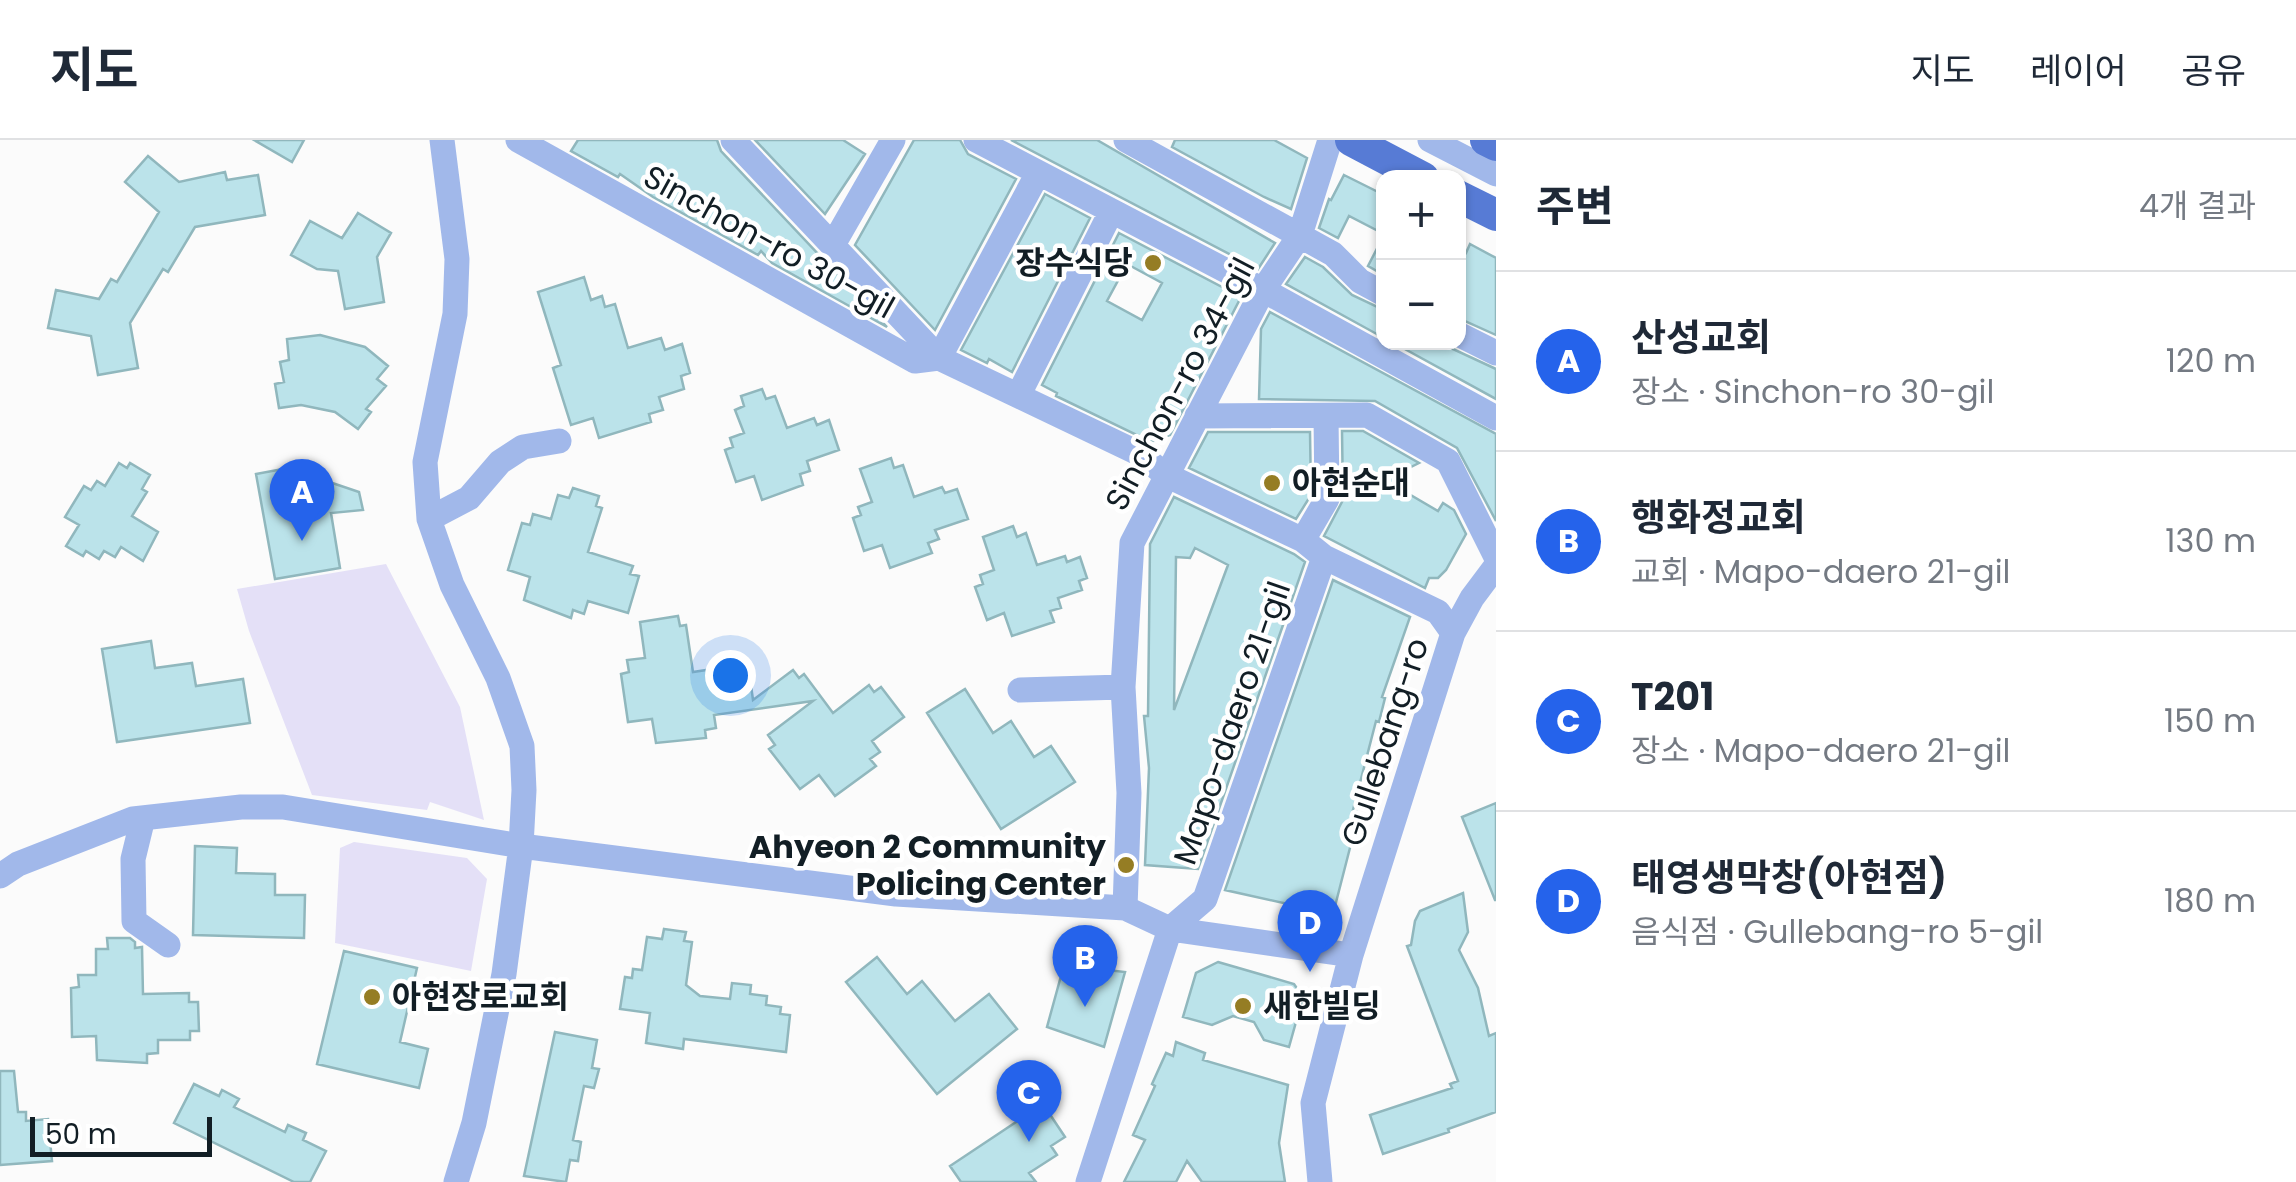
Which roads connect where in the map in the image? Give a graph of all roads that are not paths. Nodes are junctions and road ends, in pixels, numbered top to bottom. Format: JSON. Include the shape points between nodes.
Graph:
{"nodes":[{"id":1,"x":442,"y":140,"type":"edge"},
{"id":2,"x":518,"y":140,"type":"edge"},
{"id":3,"x":733,"y":140,"type":"edge"},
{"id":4,"x":893,"y":140,"type":"edge"},
{"id":5,"x":976,"y":140,"type":"edge"},
{"id":6,"x":1126,"y":140,"type":"edge"},
{"id":7,"x":1330,"y":140,"type":"edge"},
{"id":8,"x":1351,"y":140,"type":"edge"},
{"id":9,"x":1430,"y":140,"type":"edge"},
{"id":10,"x":1486,"y":140,"type":"edge"},
{"id":11,"x":1496,"y":145,"type":"edge"},
{"id":12,"x":1408,"y":170,"type":"edge"},
{"id":13,"x":1038,"y":173,"type":"junction"},
{"id":14,"x":1496,"y":174,"type":"edge"},
{"id":15,"x":1466,"y":200,"type":"edge"},
{"id":16,"x":1111,"y":212,"type":"junction"},
{"id":17,"x":1496,"y":215,"type":"edge"},
{"id":18,"x":1300,"y":235,"type":"junction"},
{"id":19,"x":834,"y":243,"type":"junction"},
{"id":20,"x":1263,"y":290,"type":"junction"},
{"id":21,"x":1376,"y":290,"type":"edge"},
{"id":22,"x":1466,"y":338,"type":"edge"},
{"id":23,"x":1496,"y":353,"type":"edge"},
{"id":24,"x":939,"y":358,"type":"junction"},
{"id":25,"x":1019,"y":394,"type":"junction"},
{"id":26,"x":1197,"y":416,"type":"junction"},
{"id":27,"x":1326,"y":416,"type":"junction"},
{"id":28,"x":1496,"y":418,"type":"edge"},
{"id":29,"x":559,"y":442,"type":"dead end"},
{"id":30,"x":1166,"y":474,"type":"junction"},
{"id":31,"x":430,"y":519,"type":"junction"},
{"id":32,"x":1302,"y":540,"type":"junction"},
{"id":33,"x":1324,"y":557,"type":"junction"},
{"id":34,"x":1496,"y":557,"type":"edge"},
{"id":35,"x":1496,"y":566,"type":"edge"},
{"id":36,"x":1453,"y":634,"type":"junction"},
{"id":37,"x":1124,"y":687,"type":"junction"},
{"id":38,"x":1020,"y":690,"type":"dead end"},
{"id":39,"x":143,"y":818,"type":"junction"},
{"id":40,"x":521,"y":846,"type":"junction"},
{"id":41,"x":0,"y":876,"type":"edge"},
{"id":42,"x":1125,"y":908,"type":"junction"},
{"id":43,"x":1170,"y":930,"type":"junction"},
{"id":44,"x":168,"y":946,"type":"dead end"},
{"id":45,"x":1351,"y":955,"type":"junction"},
{"id":46,"x":456,"y":1182,"type":"edge"},
{"id":47,"x":1088,"y":1182,"type":"edge"},
{"id":48,"x":1320,"y":1182,"type":"edge"}],
"edges":[{"from":1,"to":31,"type":"street","via":[[456,259],[455,314],[425,462]]},
{"from":2,"to":24,"type":"street","name":"Sinchon-ro 30-gil","via":[[915,361]]},
{"from":3,"to":19,"type":"street"},
{"from":4,"to":19,"type":"street","name":"Sinchon-ro 30-gil"},
{"from":5,"to":13,"type":"street"},
{"from":6,"to":18,"type":"street"},
{"from":7,"to":18,"type":"street","name":"Sinchon-ro 34-gil"},
{"from":8,"to":12,"type":"main road"},
{"from":9,"to":14,"type":"street"},
{"from":10,"to":11,"type":"main road"},
{"from":13,"to":16,"type":"street"},
{"from":13,"to":24,"type":"street"},
{"from":15,"to":17,"type":"main road"},
{"from":16,"to":20,"type":"street"},
{"from":16,"to":25,"type":"street"},
{"from":18,"to":20,"type":"street","name":"Sinchon-ro 34-gil"},
{"from":18,"to":21,"type":"street"},
{"from":19,"to":24,"type":"street"},
{"from":20,"to":26,"type":"street","name":"Sinchon-ro 34-gil"},
{"from":20,"to":28,"type":"street"},
{"from":22,"to":23,"type":"street"},
{"from":24,"to":25,"type":"street"},
{"from":25,"to":30,"type":"street","via":[[1138,453]]},
{"from":26,"to":27,"type":"street"},
{"from":26,"to":30,"type":"street","name":"Sinchon-ro 34-gil"},
{"from":27,"to":32,"type":"street","via":[[1327,498]]},
{"from":27,"to":34,"type":"street","via":[[1367,415],[1448,461]]},
{"from":29,"to":31,"type":"street","via":[[523,447],[469,498]]},
{"from":30,"to":32,"type":"street"},
{"from":30,"to":37,"type":"street","name":"Sinchon-ro 34-gil","via":[[1132,542]]},
{"from":31,"to":40,"type":"street","via":[[522,746]]},
{"from":32,"to":33,"type":"street"},
{"from":33,"to":36,"type":"street","via":[[1438,612]]},
{"from":33,"to":43,"type":"street","name":"Mapo-daero 21-gil","via":[[1205,899]]},
{"from":35,"to":36,"type":"street","name":"Gullebang-ro"},
{"from":36,"to":45,"type":"street","name":"Gullebang-ro"},
{"from":37,"to":38,"type":"street"},
{"from":37,"to":42,"type":"street","name":"Sinchon-ro 34-gil"},
{"from":39,"to":40,"type":"street","via":[[283,807]]},
{"from":39,"to":41,"type":"street"},
{"from":39,"to":44,"type":"street","via":[[133,859],[134,922]]},
{"from":40,"to":42,"type":"street","via":[[896,894]]},
{"from":40,"to":46,"type":"street","via":[[504,974]]},
{"from":42,"to":43,"type":"street"},
{"from":43,"to":45,"type":"street"},
{"from":43,"to":47,"type":"street","name":"Mapo-daero 21-gil"},
{"from":45,"to":48,"type":"street","name":"Gullebang-ro","via":[[1313,1103]]}]}
